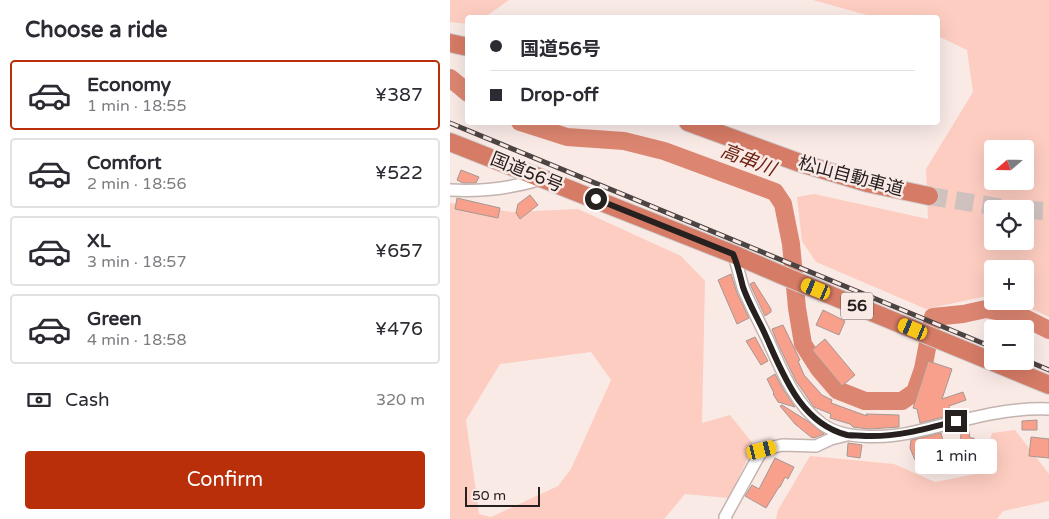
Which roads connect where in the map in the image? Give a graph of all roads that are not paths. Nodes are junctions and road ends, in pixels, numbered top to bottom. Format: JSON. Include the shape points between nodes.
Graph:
{"nodes":[{"id":1,"x":696,"y":125,"type":"edge"},
{"id":2,"x":450,"y":142,"type":"edge"},
{"id":3,"x":544,"y":179,"type":"junction"},
{"id":4,"x":450,"y":190,"type":"edge"},
{"id":5,"x":929,"y":196,"type":"tunnel mouth"},
{"id":6,"x":733,"y":254,"type":"junction"},
{"id":7,"x":1049,"y":385,"type":"edge"},
{"id":8,"x":1049,"y":409,"type":"edge"},
{"id":9,"x":847,"y":435,"type":"junction"},
{"id":10,"x":726,"y":519,"type":"edge"}],
"edges":[{"from":1,"to":5,"type":"highway","name":"松山自動車道","via":[[800,163],[867,183]]},
{"from":2,"to":3,"type":"highway","name":"国道56号","number":"56"},
{"from":3,"to":4,"type":"street","via":[[518,186]]},
{"from":3,"to":6,"type":"highway","name":"国道56号","number":"56"},
{"from":6,"to":7,"type":"highway","name":"国道56号","number":"56"},
{"from":6,"to":9,"type":"street","via":[[743,288],[788,384],[799,401],[823,425]]},
{"from":8,"to":9,"type":"street","via":[[1028,408],[895,435]]},
{"from":9,"to":10,"type":"street","via":[[816,446],[782,444],[762,450]]}]}
